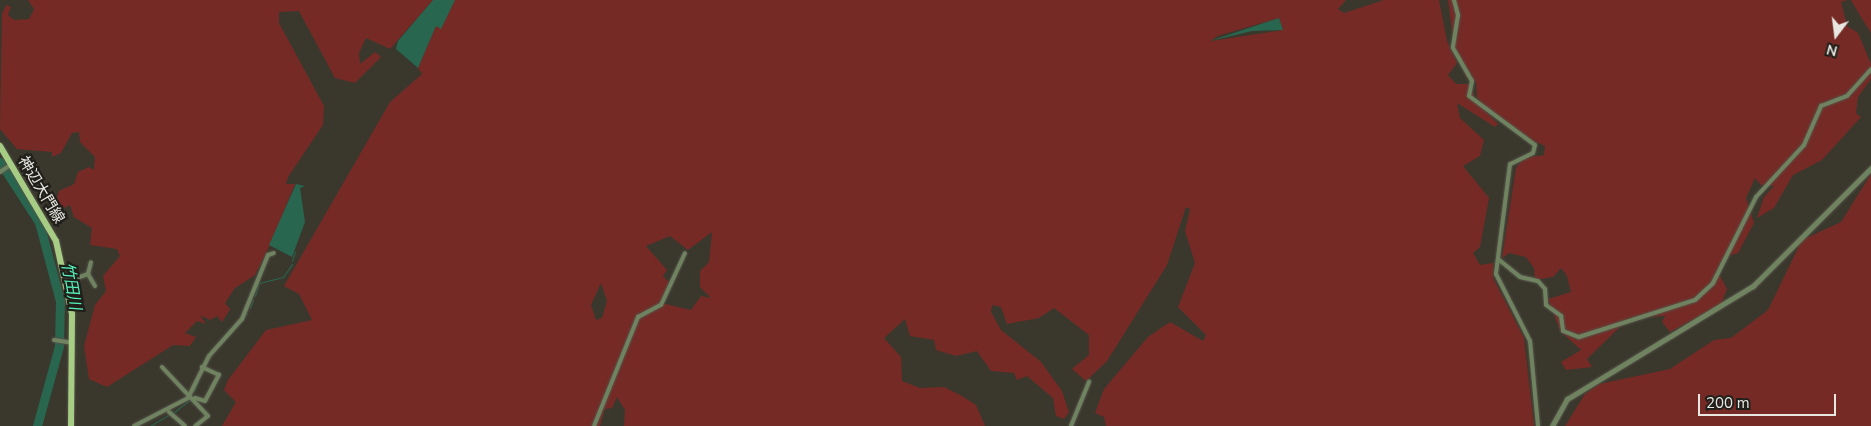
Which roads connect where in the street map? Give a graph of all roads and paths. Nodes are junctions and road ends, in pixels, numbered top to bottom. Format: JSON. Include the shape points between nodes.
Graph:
{"nodes":[{"id":1,"x":1454,"y":0,"type":"edge"},
{"id":2,"x":1871,"y":70,"type":"edge"},
{"id":3,"x":0,"y":146,"type":"edge"},
{"id":4,"x":10,"y":165,"type":"junction"},
{"id":5,"x":1871,"y":168,"type":"edge"},
{"id":6,"x":0,"y":172,"type":"edge"},
{"id":7,"x":274,"y":253,"type":"dead end"},
{"id":8,"x":685,"y":253,"type":"dead end"},
{"id":9,"x":1498,"y":259,"type":"junction"},
{"id":10,"x":91,"y":262,"type":"dead end"},
{"id":11,"x":88,"y":274,"type":"junction"},
{"id":12,"x":66,"y":282,"type":"junction"},
{"id":13,"x":95,"y":286,"type":"dead end"},
{"id":14,"x":55,"y":340,"type":"dead end"},
{"id":15,"x":70,"y":343,"type":"junction"},
{"id":16,"x":162,"y":367,"type":"dead end"},
{"id":17,"x":202,"y":367,"type":"junction"},
{"id":18,"x":1089,"y":382,"type":"dead end"},
{"id":19,"x":190,"y":395,"type":"junction"},
{"id":20,"x":195,"y":398,"type":"junction"},
{"id":21,"x":169,"y":412,"type":"junction"},
{"id":22,"x":71,"y":426,"type":"edge"},
{"id":23,"x":134,"y":426,"type":"edge"},
{"id":24,"x":185,"y":426,"type":"edge"},
{"id":25,"x":195,"y":426,"type":"edge"},
{"id":26,"x":594,"y":426,"type":"edge"},
{"id":27,"x":1071,"y":426,"type":"edge"},
{"id":28,"x":1538,"y":426,"type":"edge"},
{"id":29,"x":1552,"y":426,"type":"edge"}],
"edges":[{"from":1,"to":9,"type":"street","via":[[1458,15],[1453,48],[1472,81],[1469,96],[1535,145],[1533,153],[1520,156],[1510,164]]},
{"from":2,"to":9,"type":"street","via":[[1847,96],[1821,106],[1804,145],[1756,197],[1713,283],[1695,300],[1579,337],[1564,331],[1561,316],[1546,304],[1545,289],[1538,281],[1520,277]]},
{"from":3,"to":4,"type":"main road","name":"神辺大門線"},
{"from":4,"to":6,"type":"street"},
{"from":4,"to":12,"type":"main road","name":"神辺大門線","via":[[52,231]]},
{"from":5,"to":29,"type":"street","via":[[1752,286],[1567,399]]},
{"from":7,"to":17,"type":"street","via":[[268,256],[240,322]]},
{"from":8,"to":26,"type":"street","via":[[661,305],[638,317]]},
{"from":9,"to":28,"type":"street","via":[[1497,279],[1530,341]]},
{"from":10,"to":11,"type":"street"},
{"from":11,"to":12,"type":"street"},
{"from":11,"to":13,"type":"street"},
{"from":12,"to":15,"type":"main road","name":"神辺大門線"},
{"from":14,"to":15,"type":"street"},
{"from":15,"to":22,"type":"main road","name":"神辺大門線"},
{"from":16,"to":19,"type":"street"},
{"from":17,"to":19,"type":"street"},
{"from":17,"to":20,"type":"street","via":[[219,375],[205,401]]},
{"from":18,"to":27,"type":"street"},
{"from":19,"to":20,"type":"street"},
{"from":19,"to":21,"type":"street"},
{"from":20,"to":25,"type":"street","via":[[208,416]]},
{"from":21,"to":23,"type":"street"},
{"from":21,"to":24,"type":"street"}]}
